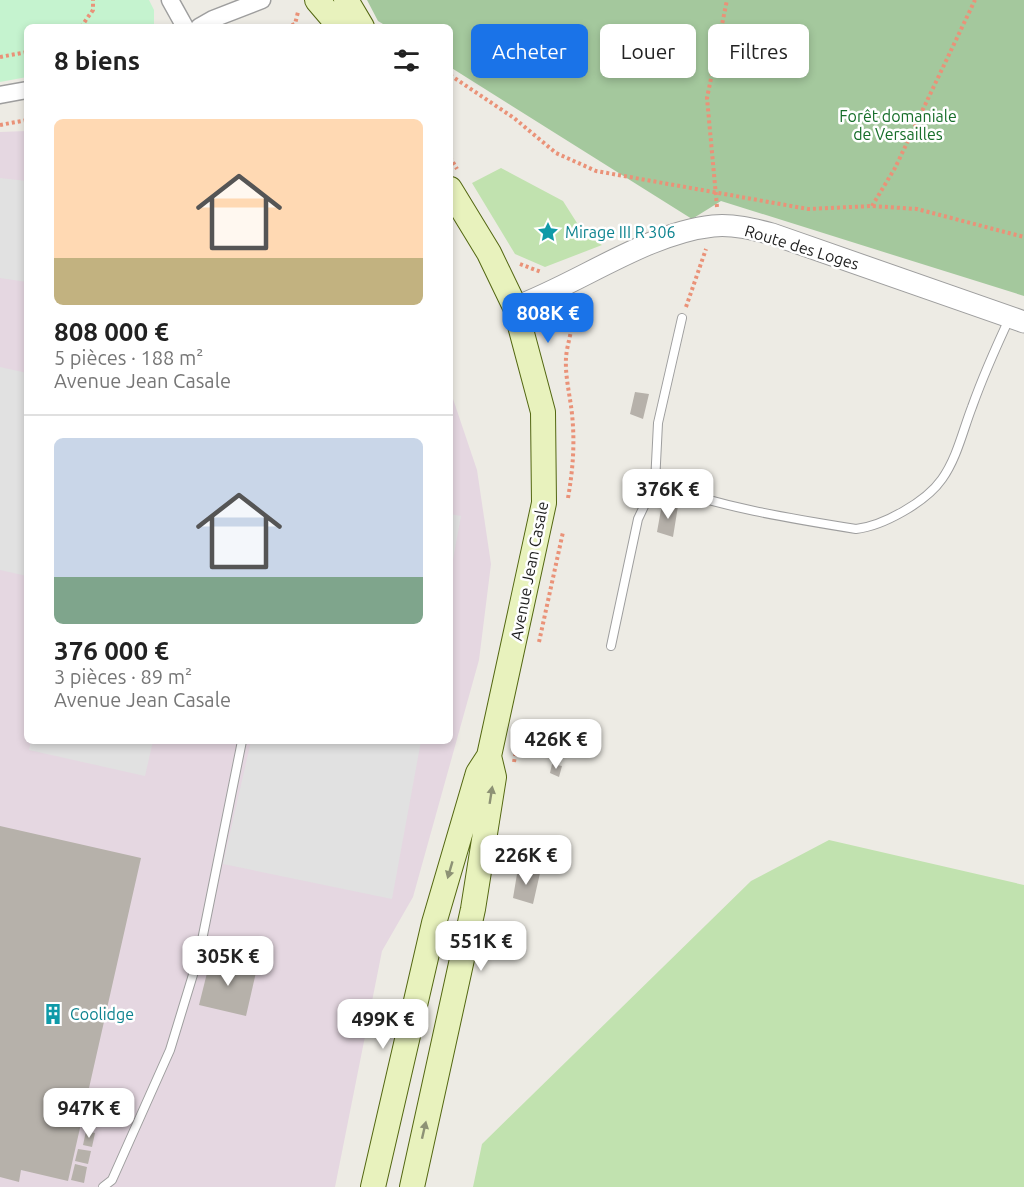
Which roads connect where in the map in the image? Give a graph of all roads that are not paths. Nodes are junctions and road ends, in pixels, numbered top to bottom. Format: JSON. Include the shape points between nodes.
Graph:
{"nodes":[{"id":1,"x":170,"y":0,"type":"edge"},
{"id":2,"x":231,"y":0,"type":"edge"},
{"id":3,"x":262,"y":0,"type":"edge"},
{"id":4,"x":317,"y":0,"type":"edge"},
{"id":5,"x":346,"y":0,"type":"edge"},
{"id":6,"x":206,"y":23,"type":"edge"},
{"id":7,"x":183,"y":24,"type":"edge"},
{"id":8,"x":337,"y":24,"type":"edge"},
{"id":9,"x":360,"y":24,"type":"edge"},
{"id":10,"x":24,"y":91,"type":"edge"},
{"id":11,"x":0,"y":95,"type":"edge"},
{"id":12,"x":453,"y":194,"type":"edge"},
{"id":13,"x":515,"y":307,"type":"junction"},
{"id":14,"x":682,"y":318,"type":"road end"},
{"id":15,"x":1017,"y":320,"type":"edge"},
{"id":16,"x":655,"y":483,"type":"junction"},
{"id":17,"x":611,"y":646,"type":"dead end"},
{"id":18,"x":241,"y":744,"type":"edge"},
{"id":19,"x":489,"y":756,"type":"junction"},
{"id":20,"x":103,"y":1187,"type":"edge"},
{"id":21,"x":373,"y":1187,"type":"edge"},
{"id":22,"x":412,"y":1187,"type":"edge"}],
"edges":[{"from":1,"to":7,"type":"street"},
{"from":2,"to":6,"type":"street"},
{"from":3,"to":6,"type":"street"},
{"from":4,"to":8,"type":"main road"},
{"from":5,"to":9,"type":"main road"},
{"from":10,"to":11,"type":"street"},
{"from":12,"to":13,"type":"main road","name":"Avenue Jean Casale","via":[[489,253]]},
{"from":13,"to":15,"type":"street","name":"Route des Loges","via":[[651,244],[714,226],[744,227],[772,234]]},
{"from":13,"to":19,"type":"main road","name":"Avenue Jean Casale","via":[[543,412],[543,503]]},
{"from":14,"to":16,"type":"lane","via":[[658,423]]},
{"from":15,"to":16,"type":"lane","via":[[986,370],[942,480],[928,494],[872,527],[856,529],[734,508]]},
{"from":16,"to":17,"type":"lane","via":[[638,519]]},
{"from":18,"to":20,"type":"lane","via":[[199,955],[170,1050],[111,1180]]},
{"from":19,"to":21,"type":"main road","one_way":true,"via":[[478,773],[434,923]]},
{"from":22,"to":19,"type":"main road","one_way":true,"via":[[473,909],[494,777]]}]}
